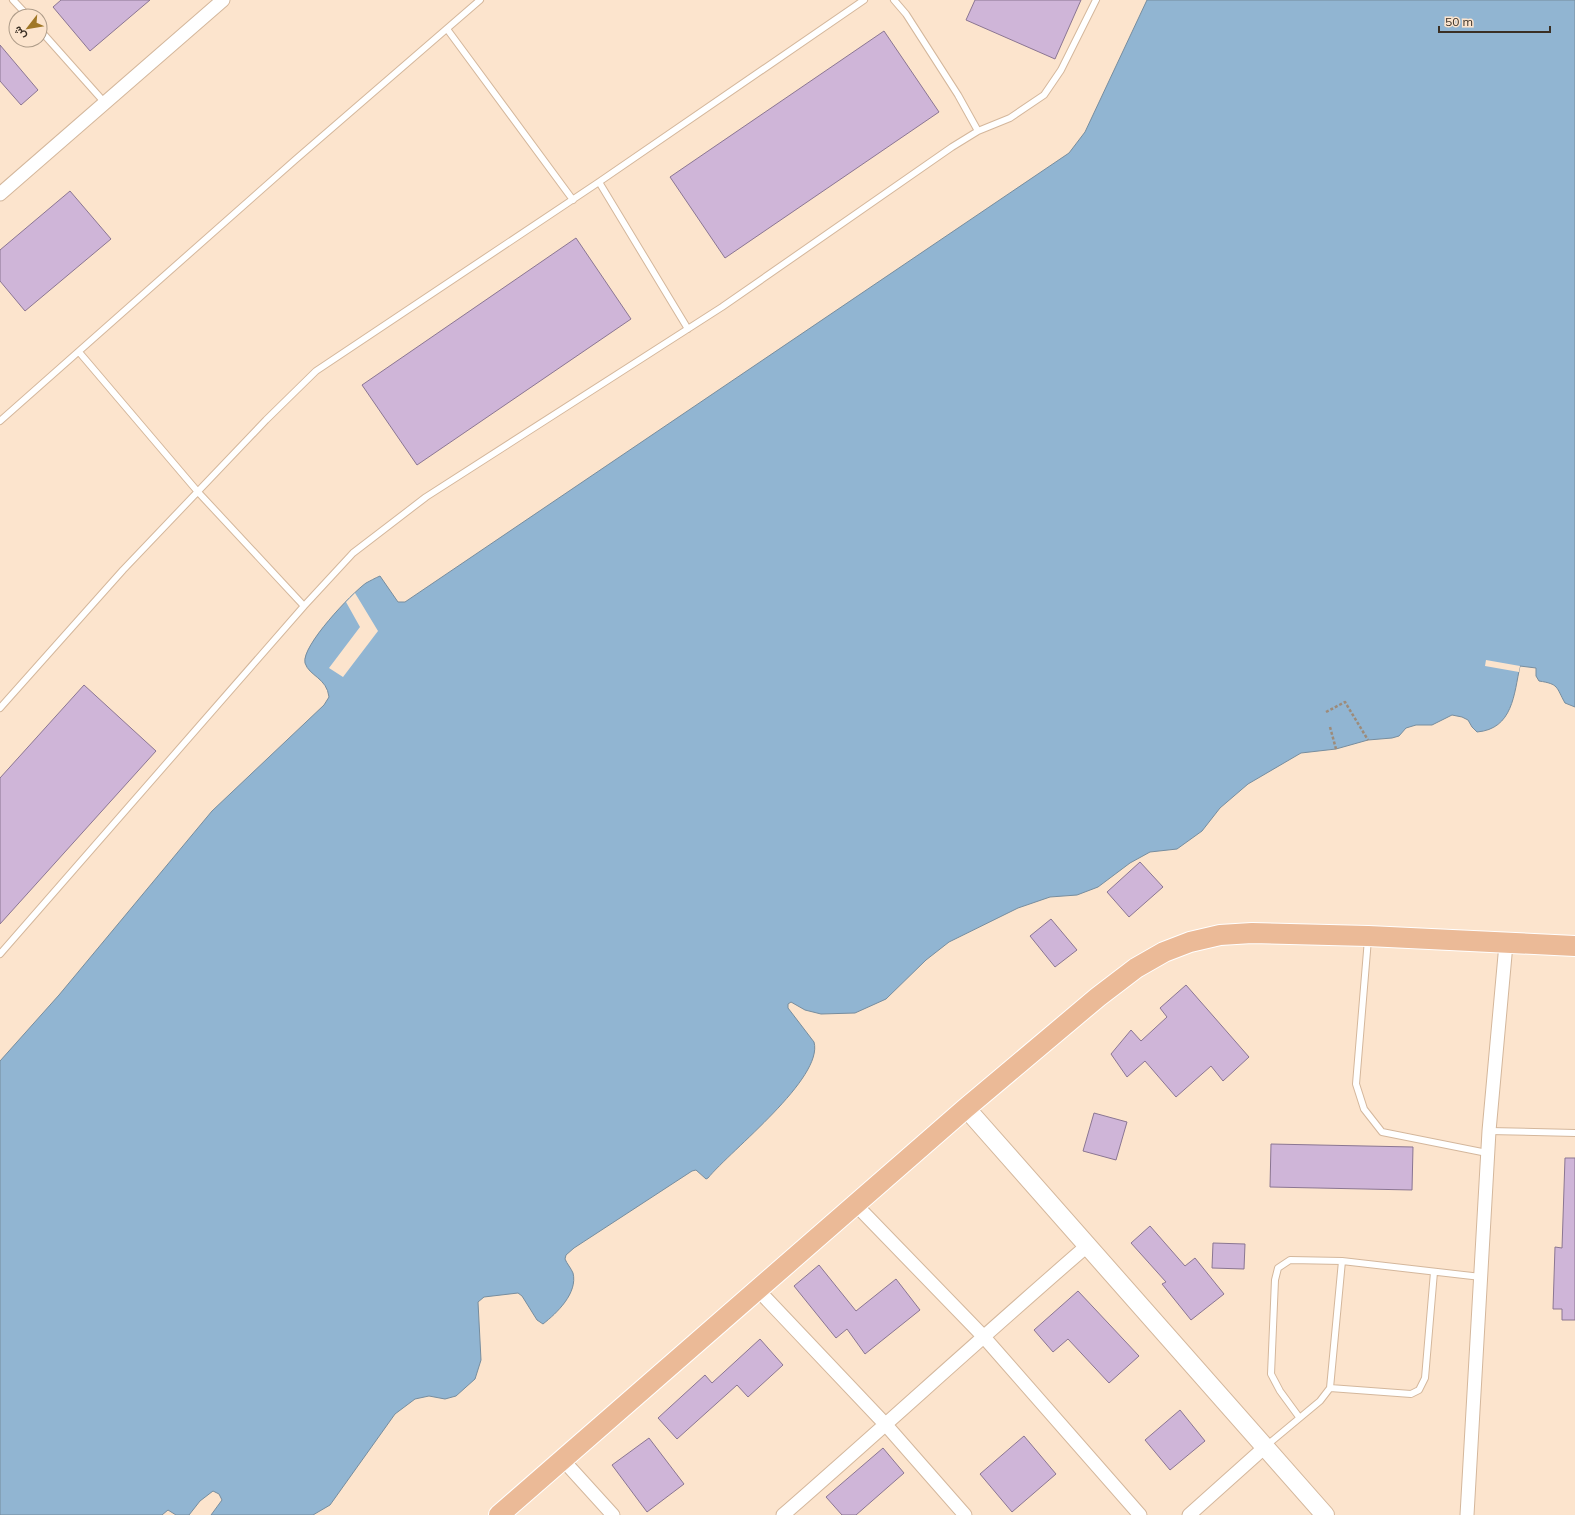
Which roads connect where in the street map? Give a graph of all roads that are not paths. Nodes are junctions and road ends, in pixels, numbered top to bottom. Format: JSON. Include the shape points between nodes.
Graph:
{"nodes":[{"id":1,"x":13,"y":0,"type":"edge"},
{"id":2,"x":223,"y":0,"type":"edge"},
{"id":3,"x":480,"y":0,"type":"edge"},
{"id":4,"x":864,"y":0,"type":"edge"},
{"id":5,"x":894,"y":0,"type":"edge"},
{"id":6,"x":1096,"y":0,"type":"edge"},
{"id":7,"x":20,"y":8,"type":"edge"},
{"id":8,"x":447,"y":29,"type":"junction"},
{"id":9,"x":48,"y":39,"type":"edge"},
{"id":10,"x":105,"y":103,"type":"junction"},
{"id":11,"x":978,"y":131,"type":"junction"},
{"id":12,"x":599,"y":182,"type":"junction"},
{"id":13,"x":0,"y":194,"type":"edge"},
{"id":14,"x":573,"y":200,"type":"junction"},
{"id":15,"x":688,"y":328,"type":"junction"},
{"id":16,"x":79,"y":352,"type":"junction"},
{"id":17,"x":0,"y":421,"type":"edge"},
{"id":18,"x":198,"y":492,"type":"junction"},
{"id":19,"x":304,"y":606,"type":"junction"},
{"id":20,"x":0,"y":708,"type":"edge"},
{"id":21,"x":1368,"y":936,"type":"junction"},
{"id":22,"x":1506,"y":944,"type":"junction"},
{"id":23,"x":1575,"y":946,"type":"edge"},
{"id":24,"x":0,"y":954,"type":"edge"},
{"id":25,"x":966,"y":1108,"type":"junction"},
{"id":26,"x":1489,"y":1131,"type":"junction"},
{"id":27,"x":1575,"y":1133,"type":"edge"},
{"id":28,"x":1488,"y":1153,"type":"junction"},
{"id":29,"x":856,"y":1204,"type":"junction"},
{"id":30,"x":1088,"y":1245,"type":"junction"},
{"id":31,"x":1342,"y":1262,"type":"junction"},
{"id":32,"x":1434,"y":1272,"type":"junction"},
{"id":33,"x":1481,"y":1277,"type":"junction"},
{"id":34,"x":758,"y":1290,"type":"junction"},
{"id":35,"x":983,"y":1336,"type":"junction"},
{"id":36,"x":1330,"y":1388,"type":"junction"},
{"id":37,"x":1299,"y":1417,"type":"junction"},
{"id":38,"x":886,"y":1425,"type":"junction"},
{"id":39,"x":1265,"y":1447,"type":"junction"},
{"id":40,"x":563,"y":1460,"type":"junction"},
{"id":41,"x":499,"y":1515,"type":"edge"},
{"id":42,"x":613,"y":1515,"type":"edge"},
{"id":43,"x":783,"y":1515,"type":"edge"},
{"id":44,"x":965,"y":1515,"type":"edge"},
{"id":45,"x":1140,"y":1515,"type":"edge"},
{"id":46,"x":1189,"y":1515,"type":"edge"},
{"id":47,"x":1325,"y":1515,"type":"edge"},
{"id":48,"x":1467,"y":1515,"type":"edge"}],
"edges":[{"from":1,"to":7,"type":"lane"},
{"from":2,"to":10,"type":"street"},
{"from":3,"to":8,"type":"lane"},
{"from":4,"to":12,"type":"lane"},
{"from":5,"to":11,"type":"lane","via":[[906,14],[958,95]]},
{"from":6,"to":11,"type":"lane","via":[[1061,70],[1044,95],[1010,118]]},
{"from":8,"to":14,"type":"lane"},
{"from":8,"to":16,"type":"lane"},
{"from":9,"to":10,"type":"lane"},
{"from":10,"to":13,"type":"street"},
{"from":11,"to":15,"type":"lane"},
{"from":12,"to":14,"type":"lane"},
{"from":12,"to":15,"type":"lane"},
{"from":14,"to":18,"type":"lane","via":[[316,371]]},
{"from":15,"to":19,"type":"lane","via":[[426,498],[353,553]]},
{"from":16,"to":17,"type":"lane"},
{"from":16,"to":18,"type":"lane"},
{"from":18,"to":19,"type":"lane"},
{"from":18,"to":20,"type":"lane","via":[[123,570]]},
{"from":19,"to":24,"type":"lane"},
{"from":21,"to":22,"type":"main road"},
{"from":21,"to":25,"type":"main road","via":[[1252,933],[1220,935],[1190,942],[1164,952],[1136,968],[1098,997]]},
{"from":21,"to":28,"type":"lane","via":[[1356,1084],[1364,1109],[1382,1132]]},
{"from":22,"to":23,"type":"main road"},
{"from":22,"to":26,"type":"street"},
{"from":25,"to":29,"type":"main road"},
{"from":25,"to":30,"type":"street"},
{"from":26,"to":27,"type":"lane"},
{"from":26,"to":28,"type":"street"},
{"from":28,"to":33,"type":"street"},
{"from":29,"to":34,"type":"main road"},
{"from":29,"to":35,"type":"street"},
{"from":30,"to":35,"type":"street"},
{"from":30,"to":39,"type":"street"},
{"from":31,"to":32,"type":"lane"},
{"from":31,"to":36,"type":"lane"},
{"from":31,"to":37,"type":"lane","via":[[1290,1260],[1278,1268],[1275,1280],[1271,1374]]},
{"from":32,"to":33,"type":"lane"},
{"from":32,"to":36,"type":"lane","via":[[1425,1378],[1418,1390],[1411,1394]]},
{"from":33,"to":48,"type":"street"},
{"from":34,"to":38,"type":"street"},
{"from":34,"to":40,"type":"main road"},
{"from":35,"to":38,"type":"street"},
{"from":35,"to":45,"type":"street"},
{"from":36,"to":37,"type":"lane","via":[[1320,1401]]},
{"from":37,"to":39,"type":"lane"},
{"from":38,"to":43,"type":"street"},
{"from":38,"to":44,"type":"street"},
{"from":39,"to":46,"type":"street"},
{"from":39,"to":47,"type":"street"},
{"from":40,"to":41,"type":"main road"},
{"from":40,"to":42,"type":"street"}]}
